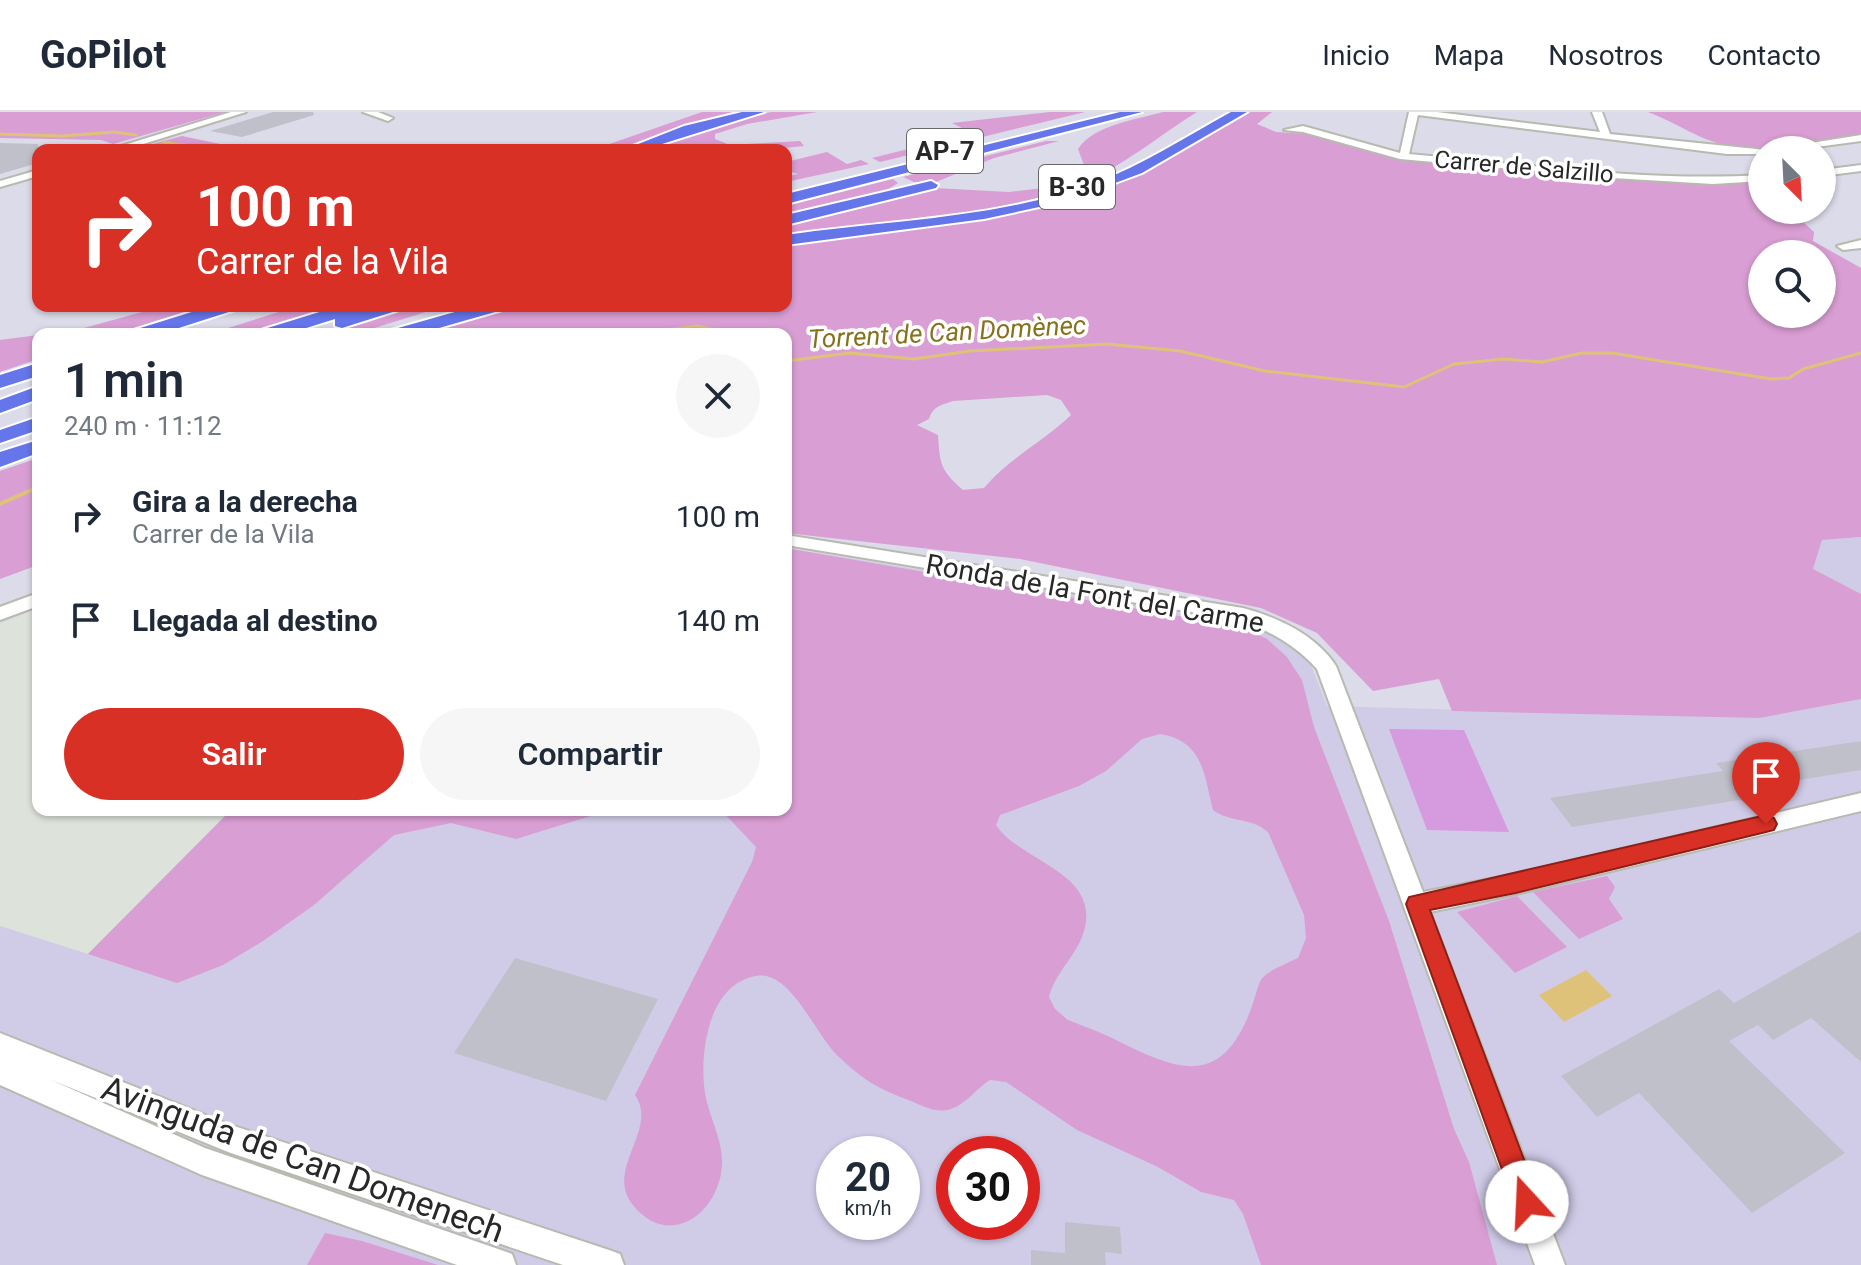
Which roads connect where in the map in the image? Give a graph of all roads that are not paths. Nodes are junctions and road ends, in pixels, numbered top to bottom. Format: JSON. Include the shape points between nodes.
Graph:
{"nodes":[{"id":1,"x":241,"y":112,"type":"edge"},
{"id":2,"x":368,"y":112,"type":"edge"},
{"id":3,"x":756,"y":112,"type":"edge"},
{"id":4,"x":1104,"y":112,"type":"edge"},
{"id":5,"x":1136,"y":112,"type":"edge"},
{"id":6,"x":1149,"y":112,"type":"edge"},
{"id":7,"x":1241,"y":112,"type":"edge"},
{"id":8,"x":1415,"y":112,"type":"edge"},
{"id":9,"x":1597,"y":112,"type":"edge"},
{"id":10,"x":1466,"y":116,"type":"edge"},
{"id":11,"x":388,"y":118,"type":"dead end"},
{"id":12,"x":1184,"y":125,"type":"dead end"},
{"id":13,"x":1098,"y":128,"type":"dead end"},
{"id":14,"x":1289,"y":130,"type":"dead end"},
{"id":15,"x":1607,"y":137,"type":"junction"},
{"id":16,"x":1861,"y":138,"type":"edge"},
{"id":17,"x":1836,"y":141,"type":"edge"},
{"id":18,"x":133,"y":144,"type":"edge"},
{"id":19,"x":649,"y":144,"type":"edge"},
{"id":20,"x":1748,"y":151,"type":"edge"},
{"id":21,"x":1404,"y":156,"type":"junction"},
{"id":22,"x":1861,"y":168,"type":"edge"},
{"id":23,"x":1836,"y":172,"type":"edge"},
{"id":24,"x":1847,"y":172,"type":"junction"},
{"id":25,"x":32,"y":175,"type":"edge"},
{"id":26,"x":1861,"y":175,"type":"edge"},
{"id":27,"x":1748,"y":179,"type":"edge"},
{"id":28,"x":0,"y":184,"type":"edge"},
{"id":29,"x":931,"y":185,"type":"dead end"},
{"id":30,"x":792,"y":189,"type":"edge"},
{"id":31,"x":792,"y":199,"type":"edge"},
{"id":32,"x":792,"y":219,"type":"edge"},
{"id":33,"x":933,"y":220,"type":"junction"},
{"id":34,"x":792,"y":239,"type":"edge"},
{"id":35,"x":1861,"y":244,"type":"edge"},
{"id":36,"x":1843,"y":246,"type":"dead end"},
{"id":37,"x":339,"y":312,"type":"edge"},
{"id":38,"x":374,"y":312,"type":"edge"},
{"id":39,"x":434,"y":312,"type":"edge"},
{"id":40,"x":475,"y":312,"type":"edge"},
{"id":41,"x":228,"y":315,"type":"edge"},
{"id":42,"x":168,"y":328,"type":"edge"},
{"id":43,"x":175,"y":328,"type":"edge"},
{"id":44,"x":199,"y":328,"type":"edge"},
{"id":45,"x":210,"y":328,"type":"edge"},
{"id":46,"x":287,"y":328,"type":"edge"},
{"id":47,"x":323,"y":328,"type":"edge"},
{"id":48,"x":384,"y":328,"type":"edge"},
{"id":49,"x":419,"y":328,"type":"edge"},
{"id":50,"x":32,"y":371,"type":"edge"},
{"id":51,"x":32,"y":380,"type":"edge"},
{"id":52,"x":0,"y":382,"type":"edge"},
{"id":53,"x":0,"y":392,"type":"edge"},
{"id":54,"x":32,"y":394,"type":"edge"},
{"id":55,"x":0,"y":407,"type":"edge"},
{"id":56,"x":32,"y":414,"type":"edge"},
{"id":57,"x":0,"y":425,"type":"edge"},
{"id":58,"x":32,"y":425,"type":"edge"},
{"id":59,"x":0,"y":437,"type":"edge"},
{"id":60,"x":32,"y":451,"type":"edge"},
{"id":61,"x":0,"y":462,"type":"edge"},
{"id":62,"x":792,"y":541,"type":"edge"},
{"id":63,"x":32,"y":601,"type":"edge"},
{"id":64,"x":0,"y":614,"type":"edge"},
{"id":65,"x":1861,"y":802,"type":"edge"},
{"id":66,"x":1417,"y":904,"type":"junction"},
{"id":67,"x":0,"y":1046,"type":"edge"},
{"id":68,"x":0,"y":1071,"type":"edge"},
{"id":69,"x":501,"y":1265,"type":"edge"},
{"id":70,"x":609,"y":1265,"type":"edge"},
{"id":71,"x":1550,"y":1265,"type":"edge"}],
"edges":[{"from":1,"to":18,"type":"street"},
{"from":2,"to":11,"type":"street"},
{"from":3,"to":19,"type":"highway"},
{"from":4,"to":30,"type":"highway","number":"AP-7"},
{"from":5,"to":31,"type":"highway","number":"AP-7"},
{"from":6,"to":13,"type":"highway"},
{"from":7,"to":33,"type":"highway","via":[[1152,163],[1091,189],[1020,208]]},
{"from":8,"to":10,"type":"street"},
{"from":8,"to":21,"type":"street"},
{"from":9,"to":15,"type":"street"},
{"from":10,"to":15,"type":"street"},
{"from":12,"to":33,"type":"highway","number":"B-30","via":[[1127,164],[1080,186],[1008,207]]},
{"from":14,"to":21,"type":"street","name":"Carrer de Salzillo","via":[[1303,129]]},
{"from":15,"to":20,"type":"street"},
{"from":16,"to":17,"type":"street"},
{"from":21,"to":27,"type":"street","name":"Carrer de Salzillo","via":[[1613,175]]},
{"from":22,"to":24,"type":"street"},
{"from":23,"to":24,"type":"street"},
{"from":24,"to":26,"type":"street"},
{"from":25,"to":28,"type":"street"},
{"from":29,"to":32,"type":"highway"},
{"from":33,"to":34,"type":"highway","number":"B-30"},
{"from":35,"to":36,"type":"street"},
{"from":37,"to":46,"type":"highway"},
{"from":38,"to":47,"type":"highway"},
{"from":39,"to":48,"type":"highway"},
{"from":40,"to":49,"type":"highway"},
{"from":41,"to":42,"type":"highway"},
{"from":41,"to":43,"type":"highway"},
{"from":41,"to":44,"type":"highway"},
{"from":41,"to":45,"type":"highway"},
{"from":50,"to":52,"type":"highway"},
{"from":51,"to":53,"type":"highway"},
{"from":54,"to":55,"type":"highway"},
{"from":56,"to":57,"type":"highway"},
{"from":58,"to":59,"type":"highway"},
{"from":60,"to":61,"type":"highway"},
{"from":62,"to":66,"type":"street","name":"Ronda de la Font del Carme","via":[[1243,614],[1284,628],[1326,666]]},
{"from":63,"to":64,"type":"street"},
{"from":65,"to":66,"type":"street"},
{"from":66,"to":71,"type":"street","name":"Ronda de la Font del Carme"},
{"from":67,"to":70,"type":"street","name":"Avinguda de Can Domenech","via":[[228,1138]]},
{"from":68,"to":69,"type":"street","name":"Avinguda de Can Domenech","via":[[202,1161]]}]}
